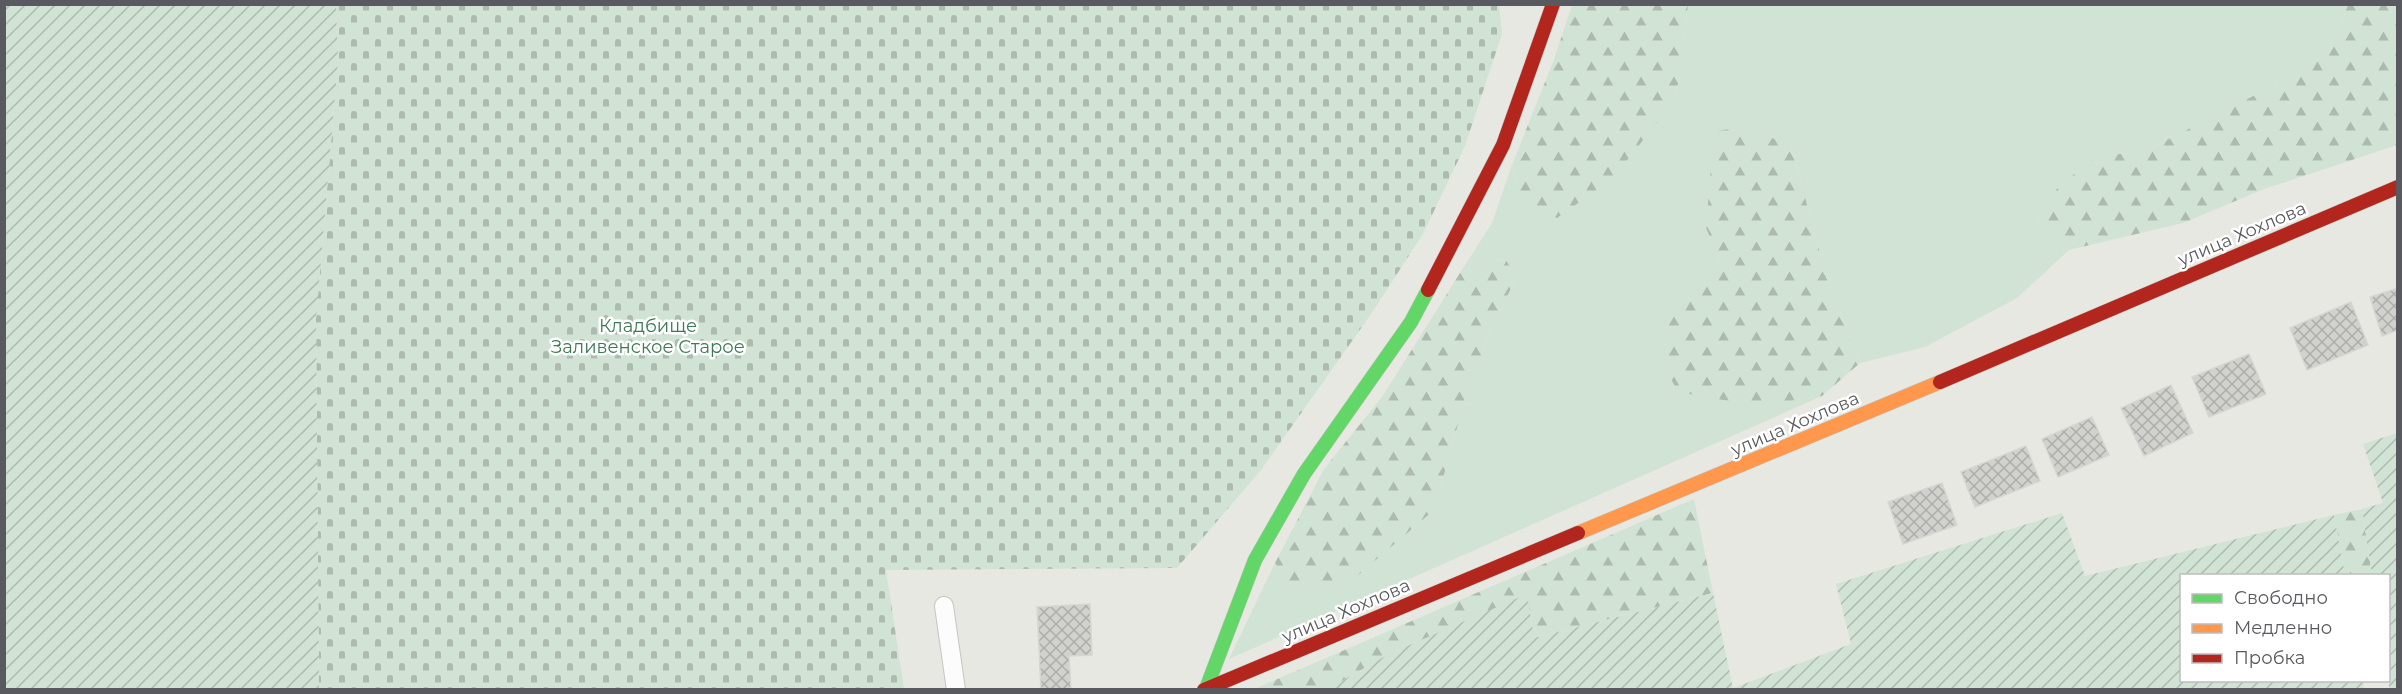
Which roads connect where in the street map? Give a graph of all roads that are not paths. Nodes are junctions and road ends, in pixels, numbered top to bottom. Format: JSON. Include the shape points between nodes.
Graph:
{"nodes":[{"id":1,"x":1552,"y":4,"type":"edge"},
{"id":2,"x":2397,"y":188,"type":"edge"},
{"id":3,"x":944,"y":606,"type":"dead end"},
{"id":4,"x":1205,"y":689,"type":"edge"},
{"id":5,"x":956,"y":690,"type":"edge"}],
"edges":[{"from":1,"to":4,"type":"street","via":[[1503,145],[1411,322],[1304,474],[1255,560]]},
{"from":2,"to":4,"type":"street","name":"улица Хохлова"},
{"from":3,"to":5,"type":"lane"}]}
